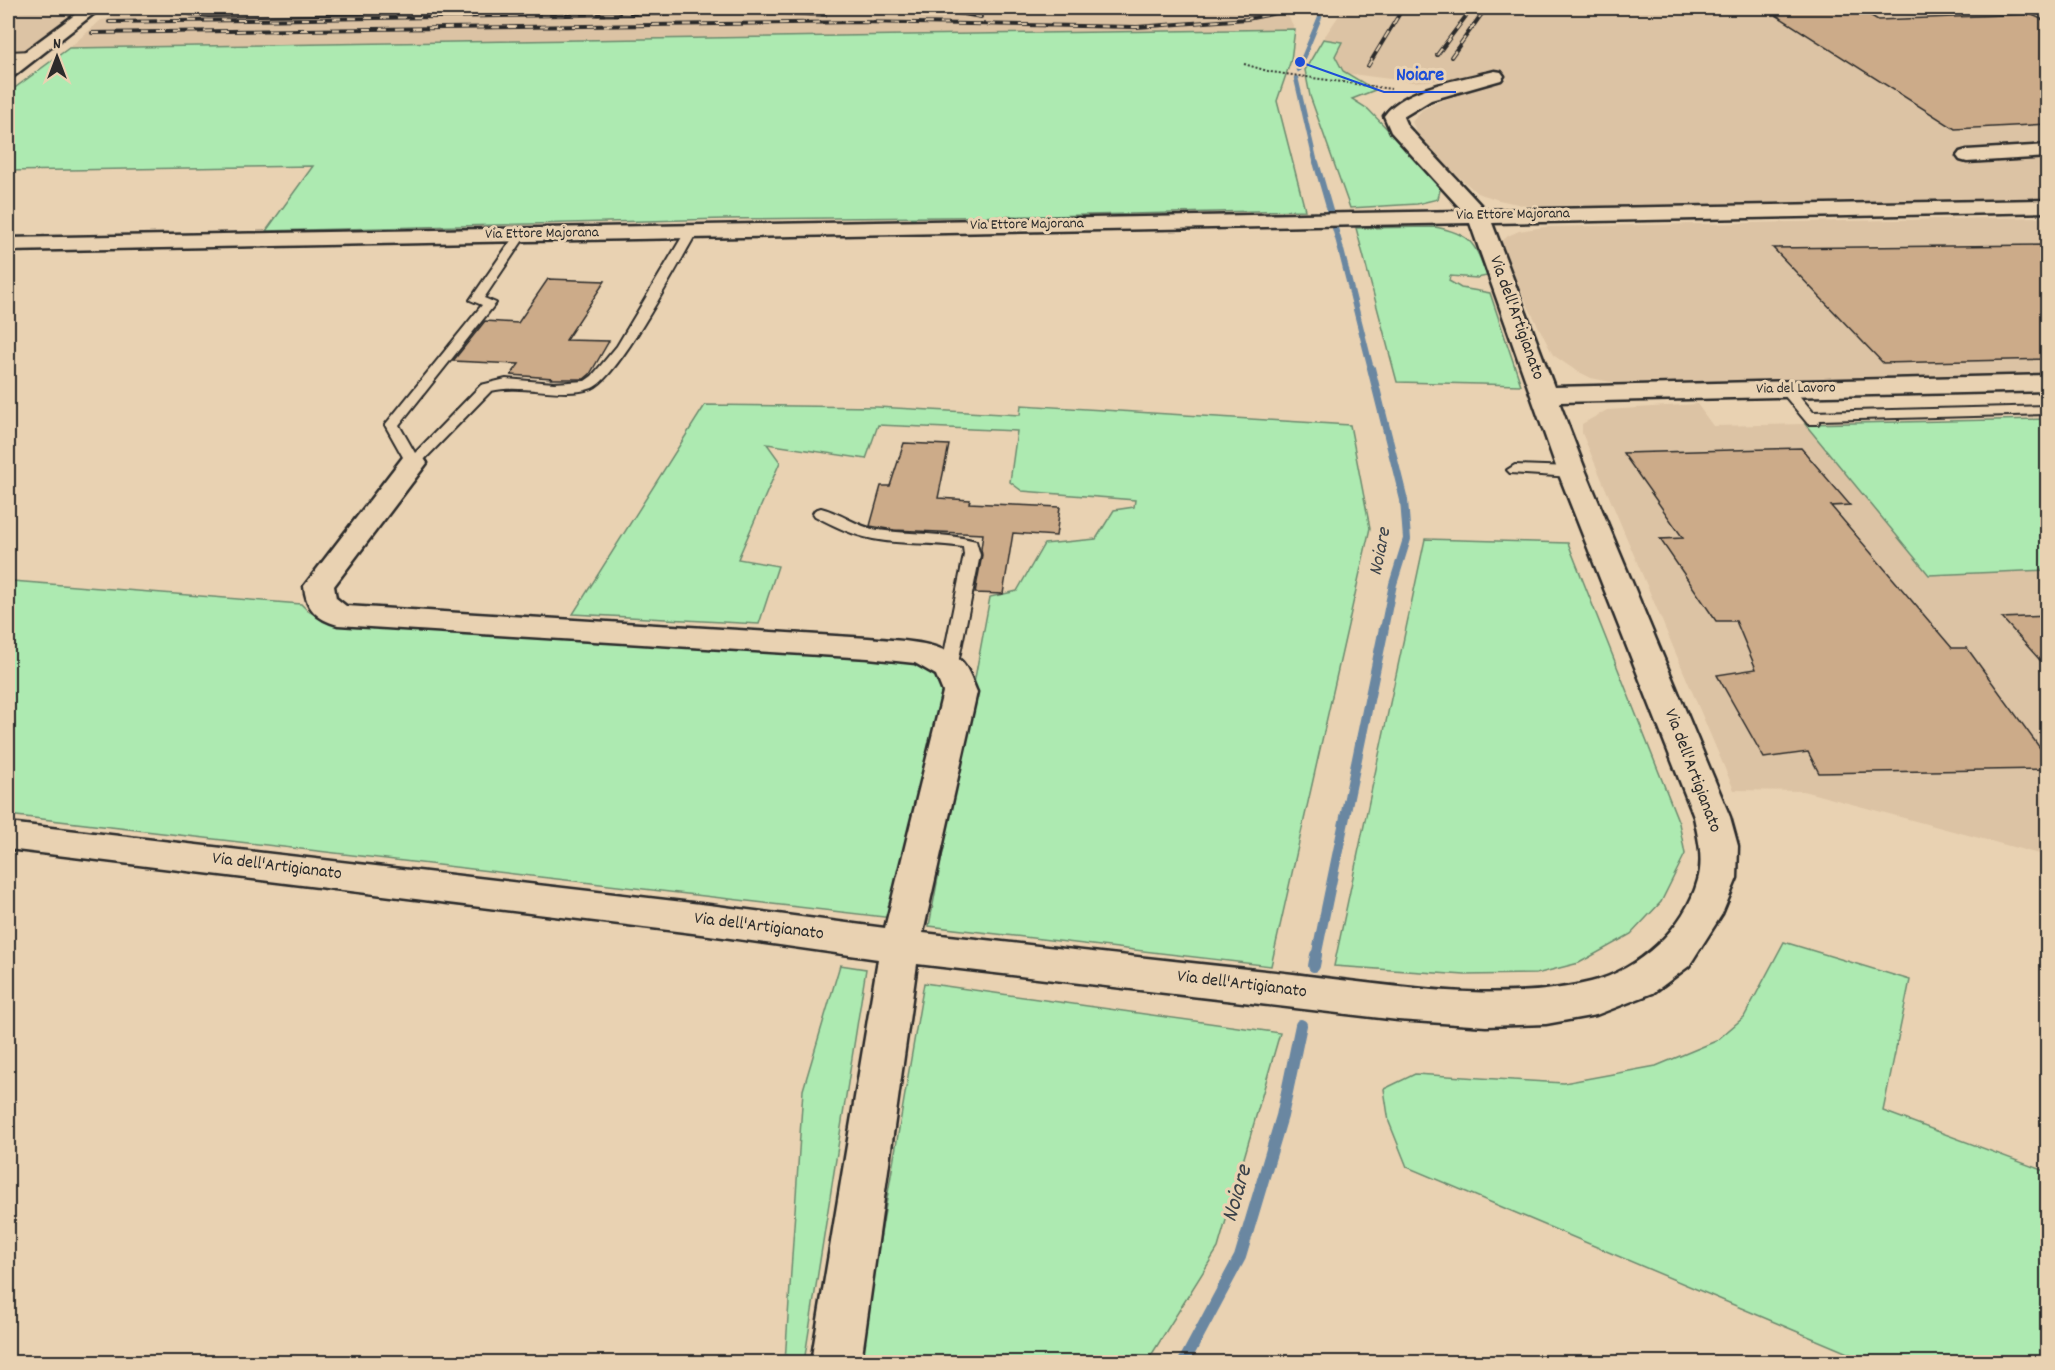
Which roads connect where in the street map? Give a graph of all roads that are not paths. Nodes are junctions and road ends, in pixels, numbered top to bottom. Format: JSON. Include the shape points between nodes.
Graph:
{"nodes":[{"id":1,"x":93,"y":8,"type":"edge"},
{"id":2,"x":187,"y":8,"type":"edge"},
{"id":3,"x":387,"y":8,"type":"edge"},
{"id":4,"x":32,"y":54,"type":"junction"},
{"id":5,"x":8,"y":55,"type":"edge"},
{"id":6,"x":8,"y":72,"type":"edge"},
{"id":7,"x":1495,"y":76,"type":"dead end"},
{"id":8,"x":2048,"y":152,"type":"edge"},
{"id":9,"x":1968,"y":156,"type":"dead end"},
{"id":10,"x":2048,"y":206,"type":"edge"},
{"id":11,"x":1478,"y":215,"type":"junction"},
{"id":12,"x":691,"y":232,"type":"junction"},
{"id":13,"x":521,"y":234,"type":"junction"},
{"id":14,"x":8,"y":244,"type":"edge"},
{"id":15,"x":2044,"y":387,"type":"edge"},
{"id":16,"x":1786,"y":389,"type":"junction"},
{"id":17,"x":1545,"y":395,"type":"junction"},
{"id":18,"x":2048,"y":410,"type":"edge"},
{"id":19,"x":413,"y":463,"type":"junction"},
{"id":20,"x":1515,"y":470,"type":"dead end"},
{"id":21,"x":1572,"y":472,"type":"junction"},
{"id":22,"x":821,"y":513,"type":"dead end"},
{"id":23,"x":950,"y":669,"type":"junction"},
{"id":24,"x":8,"y":836,"type":"edge"},
{"id":25,"x":900,"y":946,"type":"junction"},
{"id":26,"x":836,"y":1362,"type":"edge"}],
"edges":[{"from":1,"to":4,"type":"street"},
{"from":2,"to":3,"type":"lane","via":[[207,14]]},
{"from":4,"to":5,"type":"lane"},
{"from":4,"to":6,"type":"street"},
{"from":7,"to":11,"type":"street","via":[[1428,96],[1398,108],[1393,116],[1394,122]]},
{"from":8,"to":9,"type":"street"},
{"from":10,"to":11,"type":"street","name":"Via Ettore Majorana"},
{"from":11,"to":12,"type":"street","name":"Via Ettore Majorana"},
{"from":11,"to":17,"type":"street","name":"Via dell'Artigianato"},
{"from":12,"to":13,"type":"street","name":"Via Ettore Majorana"},
{"from":12,"to":19,"type":"lane","via":[[623,348],[597,380],[589,385],[506,383],[486,388]]},
{"from":13,"to":14,"type":"street","name":"Via Ettore Majorana"},
{"from":13,"to":19,"type":"lane","via":[[476,300],[490,303],[392,425]]},
{"from":15,"to":16,"type":"street","name":"Via del Lavoro"},
{"from":16,"to":17,"type":"street","name":"Via del Lavoro"},
{"from":16,"to":18,"type":"lane","via":[[1811,418]]},
{"from":17,"to":21,"type":"street","name":"Via dell'Artigianato"},
{"from":19,"to":23,"type":"street","via":[[319,586],[321,602],[338,615],[868,648],[923,654]]},
{"from":20,"to":21,"type":"lane"},
{"from":21,"to":25,"type":"street","name":"Via dell'Artigianato","via":[[1712,817],[1719,846],[1718,878],[1708,904],[1675,955],[1639,981],[1596,998],[1546,1007],[1486,1009],[1398,1003]]},
{"from":22,"to":23,"type":"lane","via":[[875,535],[970,544],[972,555]]},
{"from":23,"to":25,"type":"street","via":[[960,692]]},
{"from":24,"to":25,"type":"street","name":"Via dell'Artigianato"},
{"from":25,"to":26,"type":"street"}]}
